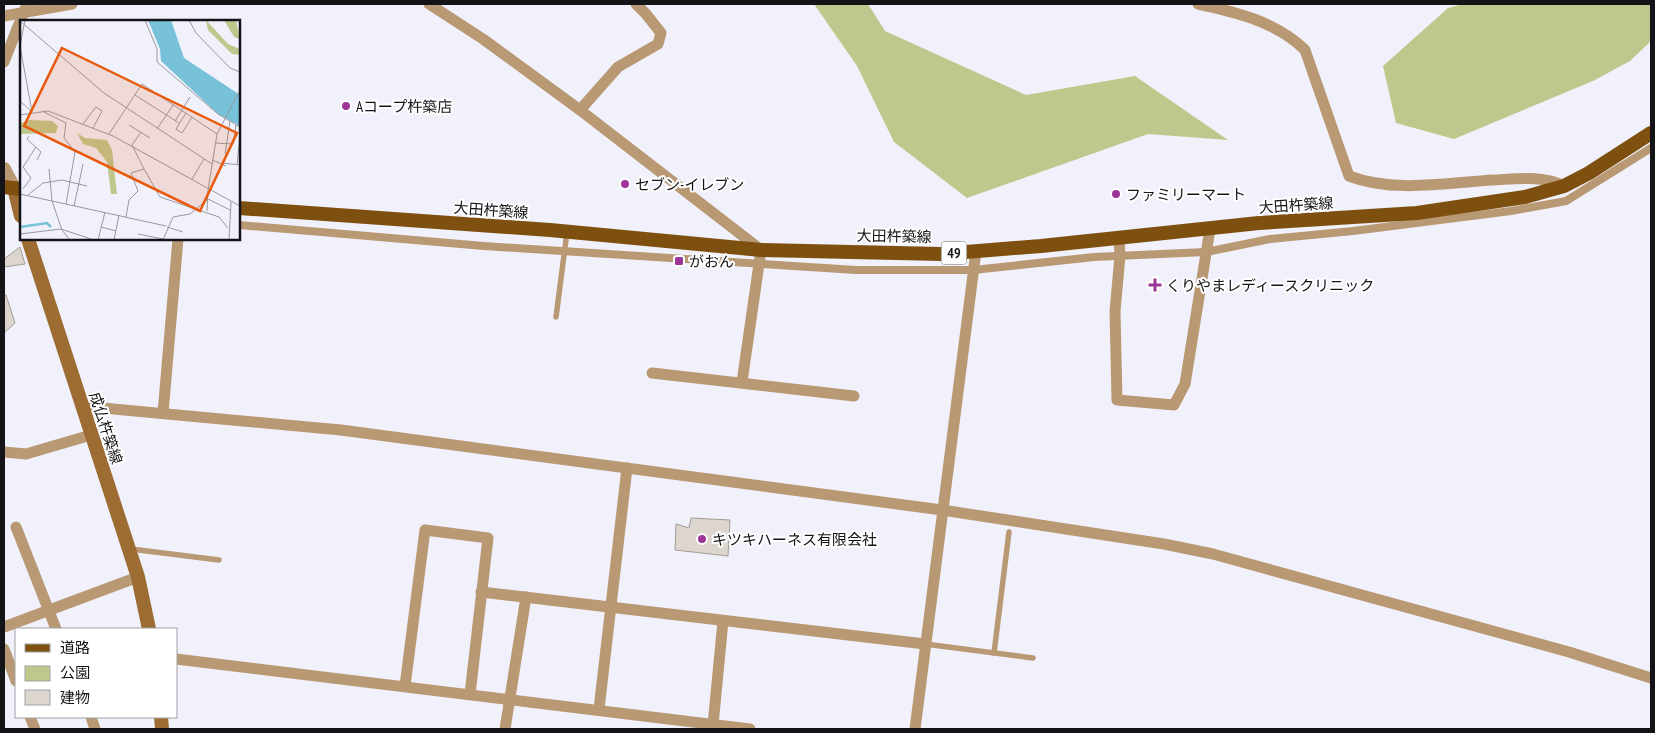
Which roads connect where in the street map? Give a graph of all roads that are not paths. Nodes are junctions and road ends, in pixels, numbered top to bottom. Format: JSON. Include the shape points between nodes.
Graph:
{"nodes":[{"id":1,"x":27,"y":4,"type":"edge"},
{"id":2,"x":72,"y":4,"type":"edge"},
{"id":3,"x":429,"y":4,"type":"edge"},
{"id":4,"x":636,"y":4,"type":"edge"},
{"id":5,"x":1198,"y":4,"type":"edge"},
{"id":6,"x":4,"y":16,"type":"edge"},
{"id":7,"x":21,"y":20,"type":"edge"},
{"id":8,"x":20,"y":22,"type":"edge"},
{"id":9,"x":4,"y":62,"type":"edge"},
{"id":10,"x":580,"y":110,"type":"junction"},
{"id":11,"x":1651,"y":138,"type":"edge"},
{"id":12,"x":4,"y":169,"type":"edge"},
{"id":13,"x":1564,"y":186,"type":"junction"},
{"id":14,"x":13,"y":188,"type":"edge"},
{"id":15,"x":240,"y":208,"type":"edge"},
{"id":16,"x":20,"y":210,"type":"edge"},
{"id":17,"x":240,"y":225,"type":"edge"},
{"id":18,"x":1210,"y":229,"type":"junction"},
{"id":19,"x":567,"y":232,"type":"junction"},
{"id":20,"x":1119,"y":238,"type":"junction"},
{"id":21,"x":28,"y":240,"type":"edge"},
{"id":22,"x":178,"y":240,"type":"edge"},
{"id":23,"x":564,"y":250,"type":"junction"},
{"id":24,"x":976,"y":251,"type":"junction"},
{"id":25,"x":1206,"y":252,"type":"junction"},
{"id":26,"x":760,"y":256,"type":"junction"},
{"id":27,"x":1120,"y":256,"type":"junction"},
{"id":28,"x":974,"y":270,"type":"junction"},
{"id":29,"x":556,"y":317,"type":"dead end"},
{"id":30,"x":652,"y":373,"type":"dead end"},
{"id":31,"x":742,"y":382,"type":"junction"},
{"id":32,"x":854,"y":396,"type":"dead end"},
{"id":33,"x":81,"y":406,"type":"junction"},
{"id":34,"x":163,"y":413,"type":"junction"},
{"id":35,"x":91,"y":435,"type":"junction"},
{"id":36,"x":5,"y":452,"type":"edge"},
{"id":37,"x":627,"y":468,"type":"junction"},
{"id":38,"x":942,"y":510,"type":"junction"},
{"id":39,"x":16,"y":526,"type":"dead end"},
{"id":40,"x":1009,"y":532,"type":"dead end"},
{"id":41,"x":128,"y":548,"type":"junction"},
{"id":42,"x":219,"y":560,"type":"dead end"},
{"id":43,"x":138,"y":577,"type":"junction"},
{"id":44,"x":482,"y":592,"type":"junction"},
{"id":45,"x":526,"y":598,"type":"junction"},
{"id":46,"x":610,"y":607,"type":"junction"},
{"id":47,"x":48,"y":609,"type":"junction"},
{"id":48,"x":723,"y":621,"type":"junction"},
{"id":49,"x":4,"y":627,"type":"edge"},
{"id":50,"x":56,"y":628,"type":"edge"},
{"id":51,"x":149,"y":628,"type":"edge"},
{"id":52,"x":925,"y":644,"type":"junction"},
{"id":53,"x":4,"y":649,"type":"edge"},
{"id":54,"x":994,"y":653,"type":"junction"},
{"id":55,"x":1033,"y":658,"type":"dead end"},
{"id":56,"x":178,"y":659,"type":"edge"},
{"id":57,"x":15,"y":678,"type":"edge"},
{"id":58,"x":1651,"y":678,"type":"edge"},
{"id":59,"x":405,"y":686,"type":"junction"},
{"id":60,"x":470,"y":694,"type":"junction"},
{"id":61,"x":508,"y":698,"type":"junction"},
{"id":62,"x":598,"y":709,"type":"junction"},
{"id":63,"x":713,"y":725,"type":"junction"},
{"id":64,"x":505,"y":729,"type":"edge"},
{"id":65,"x":750,"y":729,"type":"edge"},
{"id":66,"x":915,"y":729,"type":"edge"}],
"edges":[{"from":1,"to":7,"type":"street","bridge":true},
{"from":2,"to":6,"type":"street"},
{"from":3,"to":10,"type":"street"},
{"from":4,"to":10,"type":"street","via":[[661,33],[658,44],[618,66]]},
{"from":5,"to":13,"type":"street","via":[[1261,21],[1291,36],[1305,50],[1349,176],[1369,184],[1517,178],[1552,180]]},
{"from":8,"to":9,"type":"street","bridge":true},
{"from":10,"to":26,"type":"street"},
{"from":11,"to":13,"type":"main road","name":"大田杵築線","number":"49"},
{"from":11,"to":25,"type":"street","via":[[1566,201],[1511,211],[1270,239]]},
{"from":12,"to":14,"type":"street"},
{"from":13,"to":18,"type":"main road","name":"大田杵築線","number":"49","via":[[1525,197],[1417,213]]},
{"from":14,"to":16,"type":"main road"},
{"from":15,"to":19,"type":"main road","name":"大田杵築線","number":"49"},
{"from":17,"to":23,"type":"street"},
{"from":18,"to":20,"type":"main road","name":"大田杵築線","number":"49"},
{"from":18,"to":25,"type":"street"},
{"from":19,"to":23,"type":"lane"},
{"from":19,"to":26,"type":"main road","name":"大田杵築線","number":"49"},
{"from":20,"to":24,"type":"main road","name":"大田杵築線","number":"49"},
{"from":20,"to":27,"type":"street"},
{"from":21,"to":33,"type":"main road","name":"成仏杵築線"},
{"from":22,"to":34,"type":"street"},
{"from":23,"to":26,"type":"street"},
{"from":23,"to":29,"type":"lane"},
{"from":24,"to":26,"type":"main road","name":"大田杵築線","number":"49"},
{"from":24,"to":28,"type":"street"},
{"from":25,"to":27,"type":"street"},
{"from":25,"to":27,"type":"street","via":[[1185,384],[1174,405],[1116,400],[1115,311]]},
{"from":26,"to":28,"type":"street","via":[[856,270]]},
{"from":26,"to":31,"type":"street"},
{"from":27,"to":28,"type":"street"},
{"from":28,"to":38,"type":"street"},
{"from":30,"to":31,"type":"street"},
{"from":31,"to":32,"type":"street"},
{"from":33,"to":34,"type":"street"},
{"from":33,"to":35,"type":"main road","name":"成仏杵築線"},
{"from":34,"to":37,"type":"street","via":[[341,430]]},
{"from":35,"to":36,"type":"street","via":[[26,454]]},
{"from":35,"to":41,"type":"main road","name":"成仏杵築線"},
{"from":37,"to":38,"type":"street"},
{"from":37,"to":46,"type":"street"},
{"from":38,"to":52,"type":"street"},
{"from":38,"to":58,"type":"street","via":[[1213,554],[1569,652]]},
{"from":39,"to":47,"type":"street"},
{"from":40,"to":54,"type":"lane"},
{"from":41,"to":42,"type":"lane"},
{"from":41,"to":43,"type":"main road","name":"成仏杵築線"},
{"from":43,"to":47,"type":"street"},
{"from":43,"to":51,"type":"main road","name":"成仏杵築線"},
{"from":44,"to":45,"type":"street"},
{"from":44,"to":59,"type":"street","via":[[488,538],[425,530]]},
{"from":44,"to":60,"type":"street"},
{"from":45,"to":46,"type":"street"},
{"from":45,"to":61,"type":"street"},
{"from":46,"to":48,"type":"street"},
{"from":46,"to":62,"type":"street"},
{"from":47,"to":49,"type":"street"},
{"from":47,"to":50,"type":"street"},
{"from":48,"to":52,"type":"street"},
{"from":48,"to":63,"type":"street"},
{"from":52,"to":54,"type":"lane"},
{"from":52,"to":66,"type":"street"},
{"from":53,"to":57,"type":"street"},
{"from":54,"to":55,"type":"lane"},
{"from":56,"to":59,"type":"street"},
{"from":59,"to":60,"type":"street"},
{"from":60,"to":61,"type":"street"},
{"from":61,"to":62,"type":"street"},
{"from":61,"to":64,"type":"street"},
{"from":62,"to":63,"type":"street"},
{"from":63,"to":65,"type":"street"}]}
